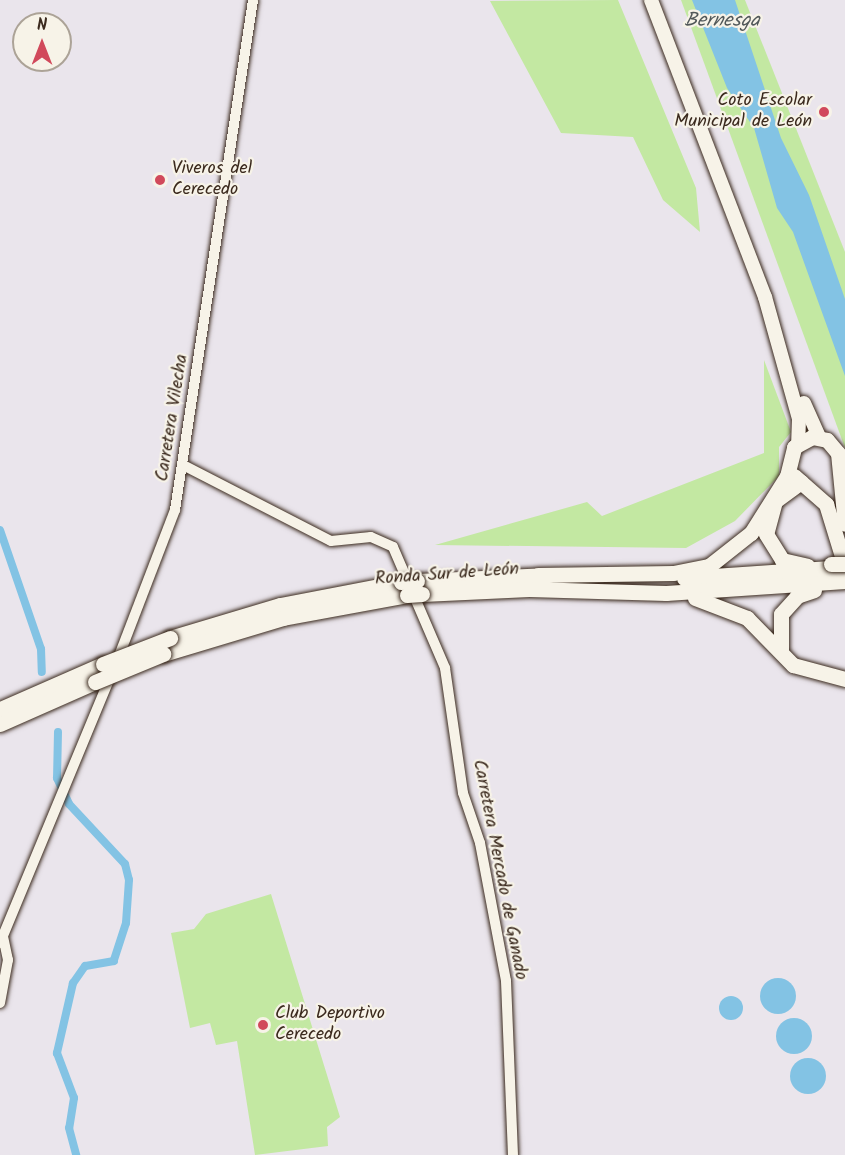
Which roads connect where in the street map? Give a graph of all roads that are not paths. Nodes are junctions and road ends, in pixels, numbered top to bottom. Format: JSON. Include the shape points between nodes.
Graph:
{"nodes":[{"id":1,"x":253,"y":0,"type":"edge"},
{"id":2,"x":651,"y":0,"type":"edge"},
{"id":3,"x":660,"y":0,"type":"edge"},
{"id":4,"x":819,"y":436,"type":"junction"},
{"id":5,"x":798,"y":442,"type":"junction"},
{"id":6,"x":183,"y":465,"type":"junction"},
{"id":7,"x":790,"y":467,"type":"junction"},
{"id":8,"x":838,"y":469,"type":"junction"},
{"id":9,"x":805,"y":484,"type":"junction"},
{"id":10,"x":845,"y":524,"type":"edge"},
{"id":11,"x":840,"y":571,"type":"edge"},
{"id":12,"x":538,"y":575,"type":"junction"},
{"id":13,"x":412,"y":588,"type":"junction"},
{"id":14,"x":666,"y":593,"type":"junction"},
{"id":15,"x":783,"y":656,"type":"junction"},
{"id":16,"x":842,"y":677,"type":"edge"},
{"id":17,"x":0,"y":709,"type":"edge"},
{"id":18,"x":0,"y":724,"type":"edge"},
{"id":19,"x":0,"y":906,"type":"edge"},
{"id":20,"x":12,"y":911,"type":"junction"},
{"id":21,"x":1,"y":940,"type":"edge"},
{"id":22,"x":3,"y":961,"type":"edge"},
{"id":23,"x":0,"y":1003,"type":"edge"},
{"id":24,"x":513,"y":1155,"type":"edge"}],
"edges":[{"from":1,"to":6,"type":"street","name":"Carretera Vilecha"},
{"from":2,"to":5,"type":"main road","via":[[765,297],[799,419]]},
{"from":3,"to":4,"type":"main road","via":[[757,248],[808,418]]},
{"from":4,"to":5,"type":"highway"},
{"from":4,"to":8,"type":"highway","via":[[833,446]]},
{"from":5,"to":7,"type":"highway"},
{"from":6,"to":20,"type":"street","name":"Carretera Vilecha","via":[[167,538]]},
{"from":6,"to":24,"type":"street","name":"Carretera Mercado de Ganado","via":[[331,541],[371,537],[393,547],[445,668],[463,793],[480,843],[506,981]]},
{"from":7,"to":9,"type":"highway"},
{"from":7,"to":12,"type":"highway","via":[[751,533],[709,566],[674,573]]},
{"from":8,"to":9,"type":"highway","via":[[830,481]]},
{"from":8,"to":10,"type":"highway"},
{"from":9,"to":11,"type":"highway","via":[[826,504]]},
{"from":9,"to":11,"type":"highway","via":[[784,490],[771,507],[768,540],[787,563]]},
{"from":11,"to":12,"type":"highway","name":"Ronda Sur de León","via":[[706,578]]},
{"from":11,"to":14,"type":"highway","name":"Ronda Sur de León"},
{"from":11,"to":15,"type":"highway","via":[[787,605],[777,638]]},
{"from":12,"to":13,"type":"highway","name":"Ronda Sur de León"},
{"from":13,"to":14,"type":"highway","name":"Ronda Sur de León"},
{"from":13,"to":17,"type":"highway","name":"Ronda Sur de León","bridge":true,"via":[[280,605],[170,638]]},
{"from":13,"to":18,"type":"highway","name":"Ronda Sur de León","bridge":true,"via":[[283,618],[163,654]]},
{"from":14,"to":15,"type":"highway","via":[[713,602],[747,618]]},
{"from":15,"to":16,"type":"highway","via":[[801,669]]},
{"from":19,"to":20,"type":"street"},
{"from":20,"to":21,"type":"street","name":"Carretera Vilecha"},
{"from":21,"to":22,"type":"street"},
{"from":22,"to":23,"type":"street"}]}
